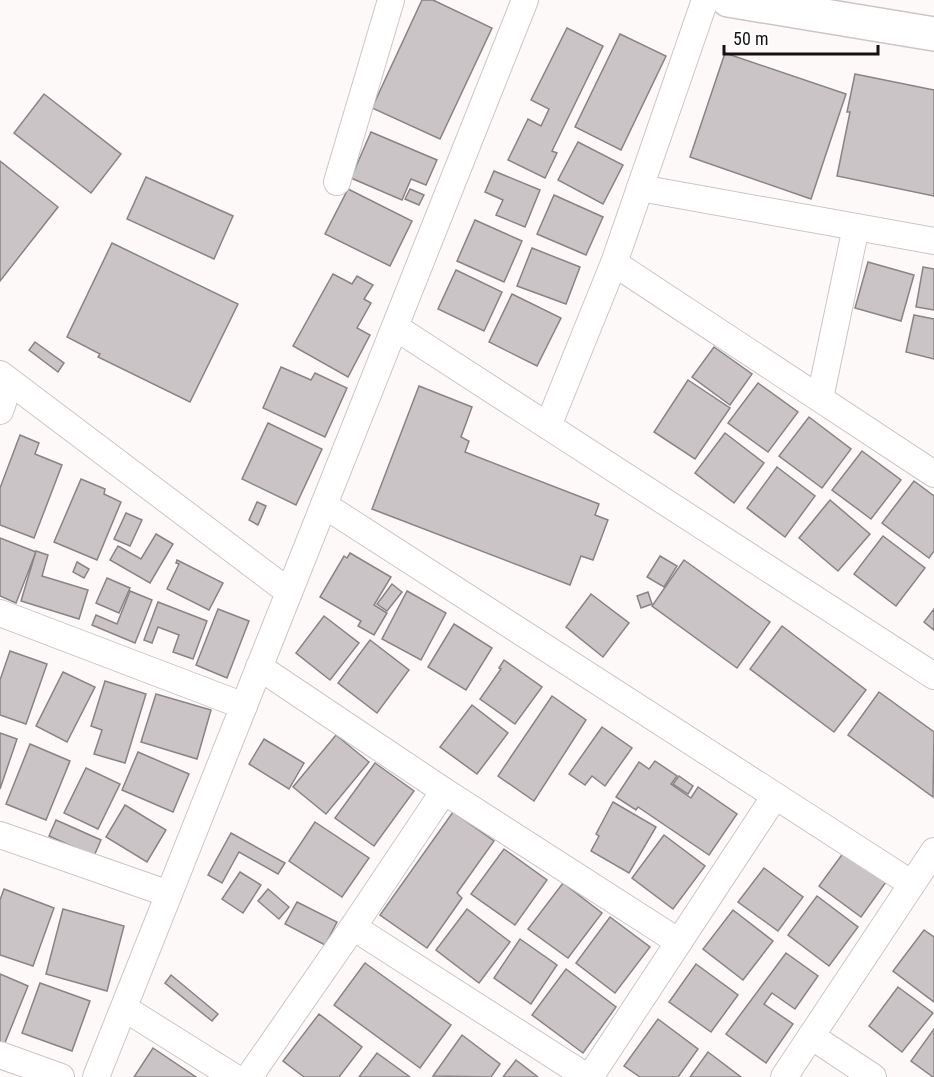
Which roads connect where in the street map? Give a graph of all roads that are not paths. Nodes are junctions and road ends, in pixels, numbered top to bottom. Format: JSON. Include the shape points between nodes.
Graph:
{"nodes":[{"id":1,"x":391,"y":0,"type":"edge"},
{"id":2,"x":525,"y":0,"type":"edge"},
{"id":3,"x":705,"y":0,"type":"edge"},
{"id":4,"x":728,"y":0,"type":"edge"},
{"id":5,"x":934,"y":34,"type":"edge"},
{"id":6,"x":337,"y":182,"type":"dead end"},
{"id":7,"x":640,"y":188,"type":"junction"},
{"id":8,"x":856,"y":227,"type":"junction"},
{"id":9,"x":934,"y":241,"type":"edge"},
{"id":10,"x":614,"y":263,"type":"junction"},
{"id":11,"x":395,"y":327,"type":"junction"},
{"id":12,"x":5,"y":378,"type":"edge"},
{"id":13,"x":820,"y":398,"type":"junction"},
{"id":14,"x":0,"y":411,"type":"edge"},
{"id":15,"x":548,"y":426,"type":"junction"},
{"id":16,"x":934,"y":474,"type":"edge"},
{"id":17,"x":324,"y":505,"type":"junction"},
{"id":18,"x":289,"y":592,"type":"junction"},
{"id":19,"x":0,"y":614,"type":"edge"},
{"id":20,"x":260,"y":667,"type":"junction"},
{"id":21,"x":934,"y":676,"type":"edge"},
{"id":22,"x":244,"y":706,"type":"junction"},
{"id":23,"x":444,"y":791,"type":"junction"},
{"id":24,"x":776,"y":796,"type":"junction"},
{"id":25,"x":0,"y":835,"type":"edge"},
{"id":26,"x":934,"y":850,"type":"edge"},
{"id":27,"x":912,"y":884,"type":"junction"},
{"id":28,"x":169,"y":894,"type":"junction"},
{"id":29,"x":354,"y":927,"type":"junction"},
{"id":30,"x":679,"y":942,"type":"junction"},
{"id":31,"x":124,"y":1008,"type":"junction"},
{"id":32,"x":811,"y":1036,"type":"junction"},
{"id":33,"x":0,"y":1055,"type":"edge"},
{"id":34,"x":61,"y":1077,"type":"edge"},
{"id":35,"x":96,"y":1077,"type":"edge"},
{"id":36,"x":234,"y":1077,"type":"edge"},
{"id":37,"x":249,"y":1077,"type":"edge"},
{"id":38,"x":589,"y":1077,"type":"edge"},
{"id":39,"x":784,"y":1077,"type":"edge"},
{"id":40,"x":873,"y":1077,"type":"edge"}],
"edges":[{"from":1,"to":6,"type":"street"},
{"from":2,"to":11,"type":"street"},
{"from":3,"to":7,"type":"street"},
{"from":4,"to":5,"type":"main road"},
{"from":7,"to":8,"type":"street"},
{"from":7,"to":10,"type":"street"},
{"from":8,"to":9,"type":"street"},
{"from":8,"to":13,"type":"street"},
{"from":10,"to":13,"type":"street"},
{"from":10,"to":15,"type":"street"},
{"from":11,"to":15,"type":"street"},
{"from":11,"to":17,"type":"street"},
{"from":12,"to":14,"type":"street"},
{"from":12,"to":18,"type":"street"},
{"from":13,"to":16,"type":"street"},
{"from":15,"to":21,"type":"street"},
{"from":17,"to":18,"type":"street"},
{"from":17,"to":24,"type":"street"},
{"from":18,"to":20,"type":"street"},
{"from":19,"to":22,"type":"street"},
{"from":20,"to":22,"type":"street"},
{"from":20,"to":23,"type":"street"},
{"from":22,"to":28,"type":"street"},
{"from":23,"to":29,"type":"street"},
{"from":23,"to":30,"type":"street"},
{"from":24,"to":27,"type":"street"},
{"from":24,"to":30,"type":"street"},
{"from":25,"to":28,"type":"street"},
{"from":26,"to":27,"type":"street"},
{"from":27,"to":32,"type":"street"},
{"from":28,"to":31,"type":"street"},
{"from":29,"to":37,"type":"street"},
{"from":29,"to":38,"type":"street"},
{"from":30,"to":38,"type":"street"},
{"from":31,"to":35,"type":"street"},
{"from":31,"to":36,"type":"street"},
{"from":32,"to":39,"type":"street"},
{"from":32,"to":40,"type":"street"},
{"from":33,"to":34,"type":"street"}]}
